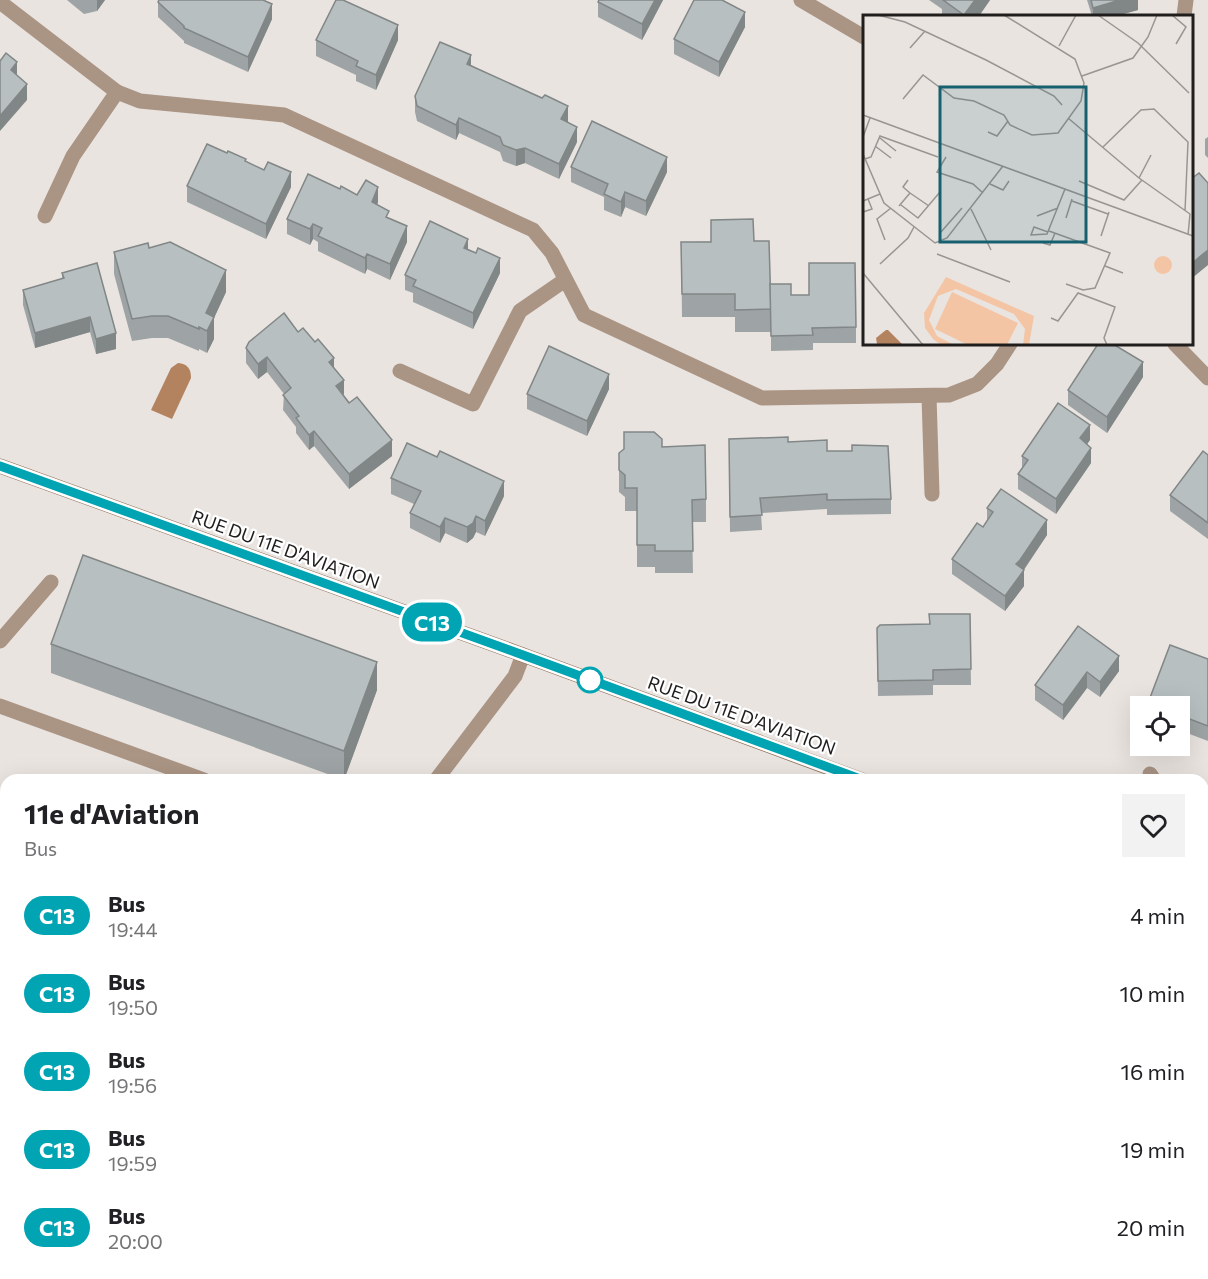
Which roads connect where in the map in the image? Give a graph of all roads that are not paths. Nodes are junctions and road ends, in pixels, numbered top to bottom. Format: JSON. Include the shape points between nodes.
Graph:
{"nodes":[{"id":1,"x":801,"y":0,"type":"edge"},
{"id":2,"x":1186,"y":0,"type":"edge"},
{"id":3,"x":0,"y":2,"type":"edge"},
{"id":4,"x":1184,"y":15,"type":"edge"},
{"id":5,"x":863,"y":36,"type":"edge"},
{"id":6,"x":117,"y":92,"type":"junction"},
{"id":7,"x":45,"y":216,"type":"dead end"},
{"id":8,"x":565,"y":280,"type":"junction"},
{"id":9,"x":1009,"y":345,"type":"edge"},
{"id":10,"x":1176,"y":345,"type":"edge"},
{"id":11,"x":400,"y":371,"type":"dead end"},
{"id":12,"x":1208,"y":378,"type":"edge"},
{"id":13,"x":929,"y":396,"type":"junction"},
{"id":14,"x":0,"y":466,"type":"edge"},
{"id":15,"x":932,"y":494,"type":"dead end"},
{"id":16,"x":51,"y":582,"type":"dead end"},
{"id":17,"x":0,"y":641,"type":"edge"},
{"id":18,"x":523,"y":655,"type":"junction"},
{"id":19,"x":0,"y":706,"type":"edge"},
{"id":20,"x":187,"y":774,"type":"edge"},
{"id":21,"x":440,"y":774,"type":"edge"},
{"id":22,"x":846,"y":774,"type":"edge"}],
"edges":[{"from":1,"to":5,"type":"street"},
{"from":2,"to":4,"type":"street"},
{"from":3,"to":6,"type":"street"},
{"from":6,"to":7,"type":"street","via":[[73,156]]},
{"from":6,"to":8,"type":"street","via":[[140,101],[284,115],[533,230],[552,253]]},
{"from":8,"to":11,"type":"street","via":[[520,311],[473,404]]},
{"from":8,"to":13,"type":"street","via":[[584,315],[762,398]]},
{"from":9,"to":13,"type":"street","via":[[977,384],[948,395]]},
{"from":10,"to":12,"type":"street"},
{"from":13,"to":15,"type":"street"},
{"from":14,"to":18,"type":"street","name":"RUE DU 11E D'AVIATION"},
{"from":16,"to":17,"type":"street"},
{"from":18,"to":21,"type":"street","via":[[515,676]]},
{"from":18,"to":22,"type":"street","name":"RUE DU 11E D'AVIATION"},
{"from":19,"to":20,"type":"street"}]}
